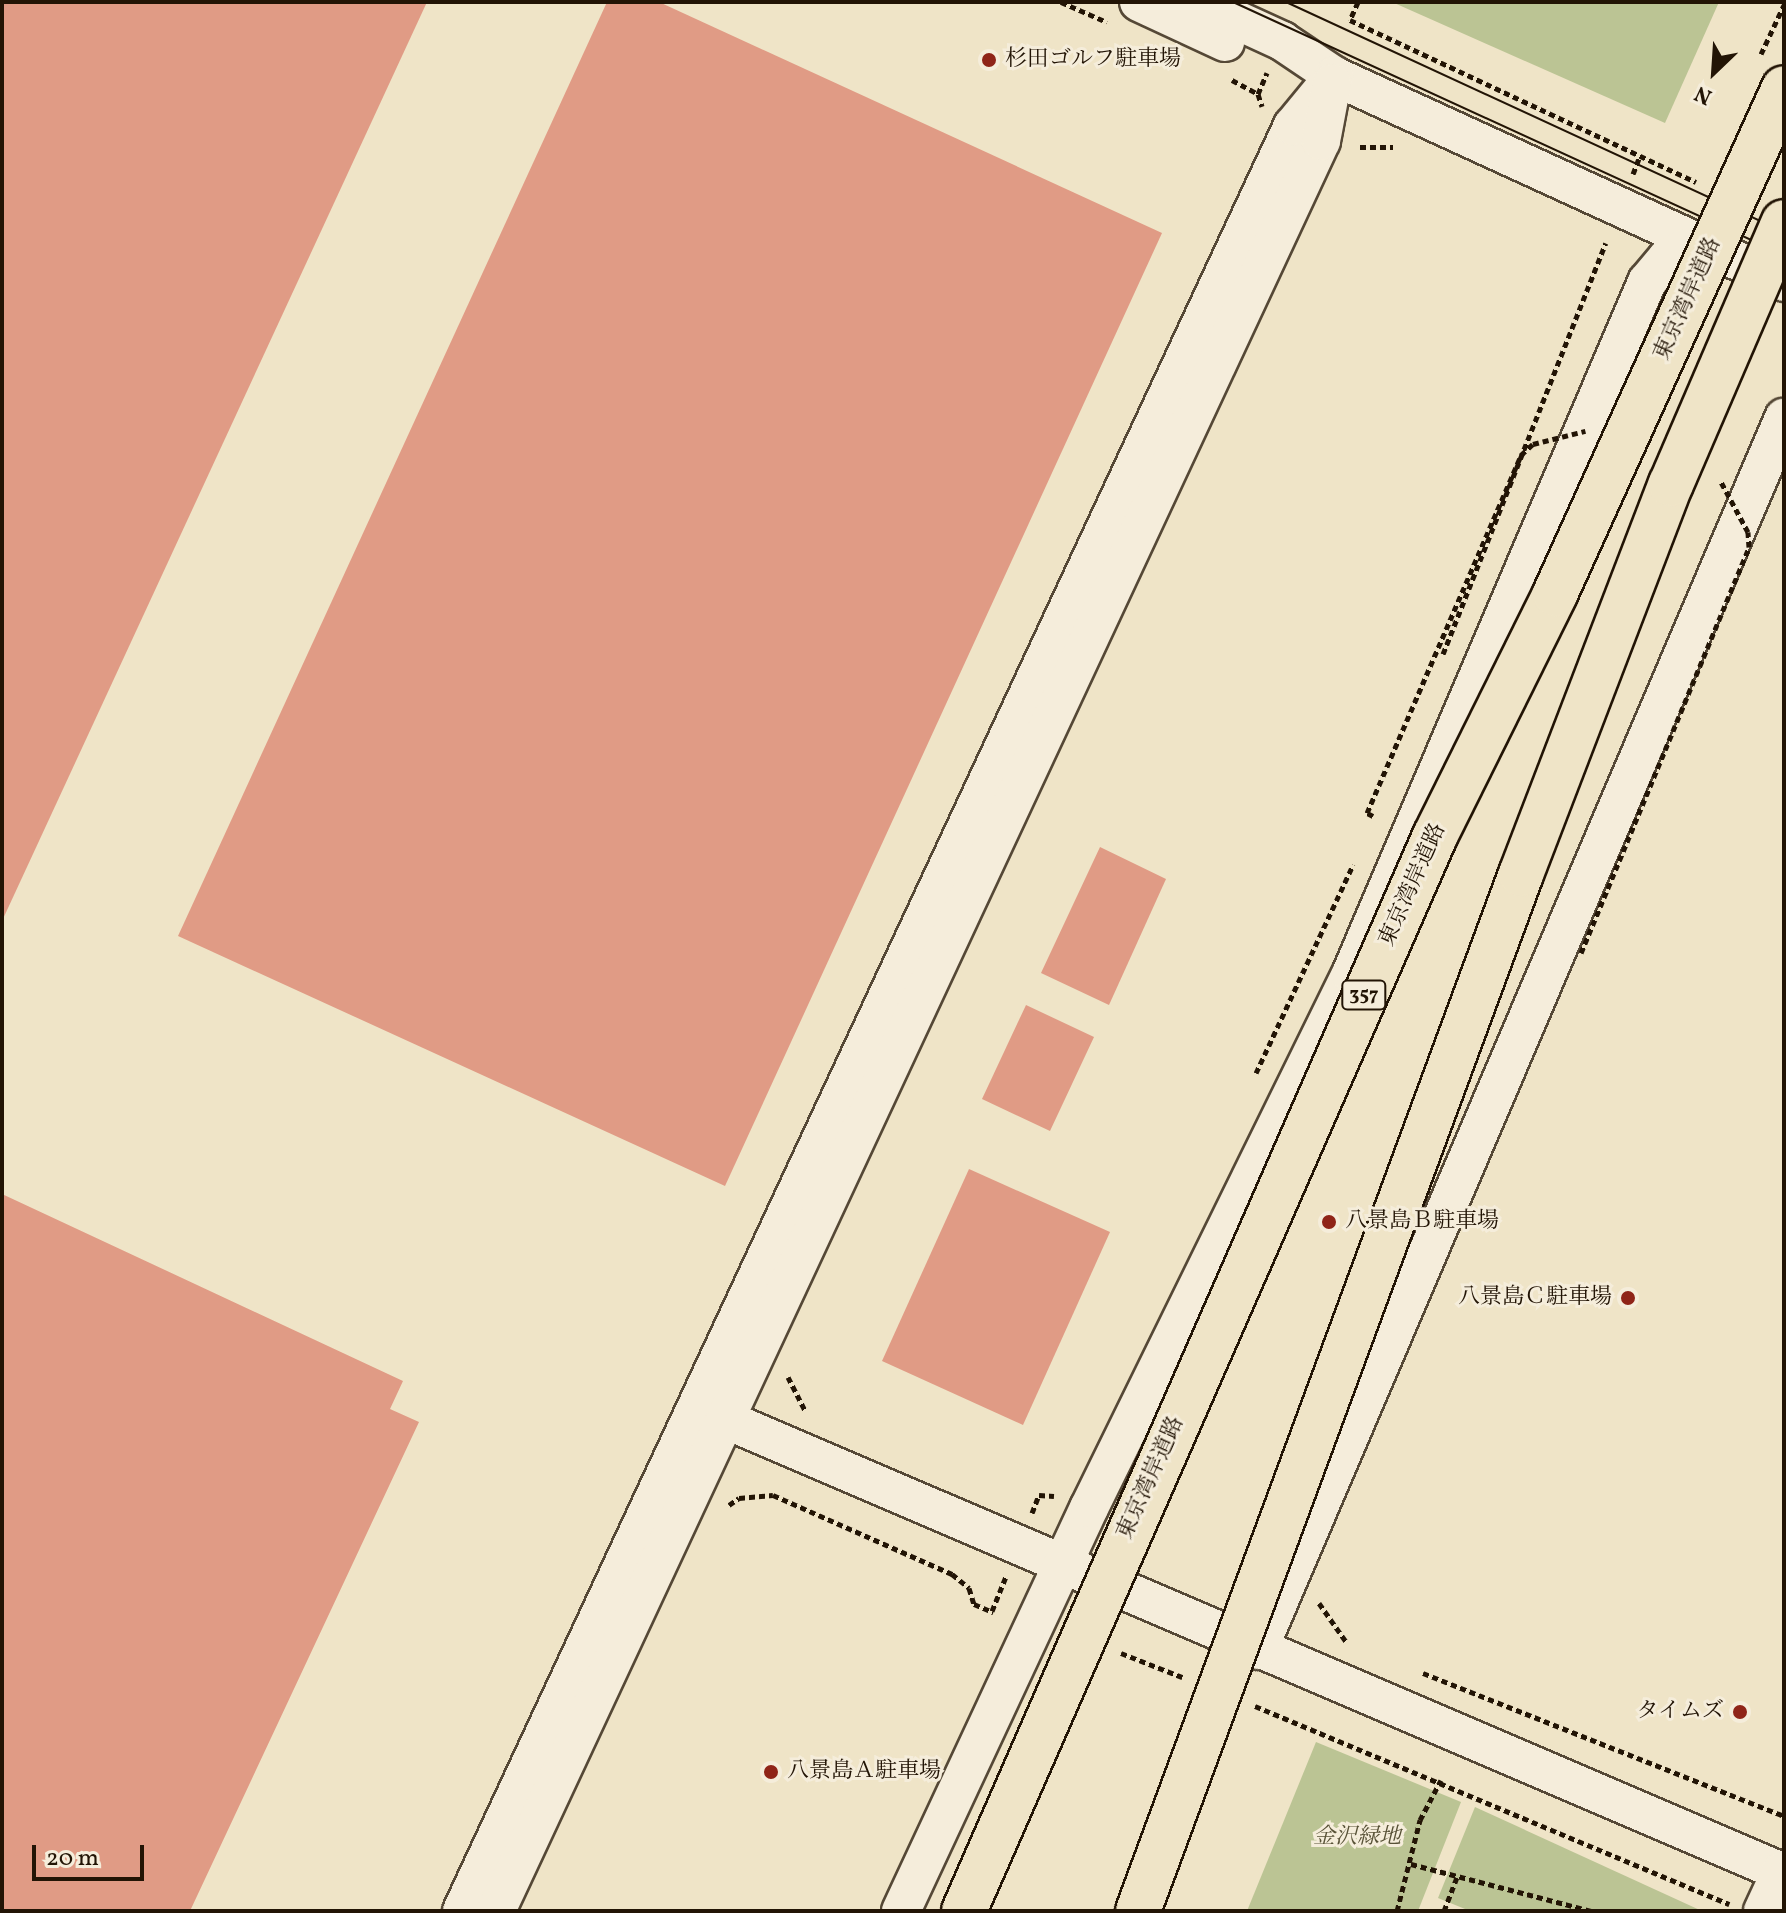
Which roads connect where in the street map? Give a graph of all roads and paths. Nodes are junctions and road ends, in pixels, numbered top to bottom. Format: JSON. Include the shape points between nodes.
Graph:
{"nodes":[{"id":1,"x":1139,"y":2,"type":"edge"},
{"id":2,"x":1197,"y":2,"type":"edge"},
{"id":3,"x":1358,"y":2,"type":"edge"},
{"id":4,"x":1784,"y":5,"type":"edge"},
{"id":5,"x":1334,"y":76,"type":"junction"},
{"id":6,"x":1769,"y":78,"type":"edge"},
{"id":7,"x":1354,"y":150,"type":"dead end"},
{"id":8,"x":1409,"y":154,"type":"dead end"},
{"id":9,"x":1640,"y":156,"type":"junction"},
{"id":10,"x":1704,"y":181,"type":"dead end"},
{"id":11,"x":1712,"y":190,"type":"dead end"},
{"id":12,"x":1698,"y":195,"type":"dead end"},
{"id":13,"x":1626,"y":211,"type":"junction"},
{"id":14,"x":1784,"y":222,"type":"edge"},
{"id":15,"x":1592,"y":237,"type":"dead end"},
{"id":16,"x":1606,"y":244,"type":"junction"},
{"id":17,"x":1707,"y":248,"type":"junction"},
{"id":18,"x":1647,"y":282,"type":"junction"},
{"id":19,"x":1784,"y":282,"type":"edge"},
{"id":20,"x":1784,"y":418,"type":"edge"},
{"id":21,"x":1593,"y":427,"type":"dead end"},
{"id":22,"x":1721,"y":473,"type":"dead end"},
{"id":23,"x":1401,"y":759,"type":"dead end"},
{"id":24,"x":1383,"y":804,"type":"dead end"},
{"id":25,"x":1373,"y":816,"type":"dead end"},
{"id":26,"x":1370,"y":832,"type":"dead end"},
{"id":27,"x":1356,"y":860,"type":"dead end"},
{"id":28,"x":1581,"y":953,"type":"dead end"},
{"id":29,"x":1255,"y":1075,"type":"dead end"},
{"id":30,"x":786,"y":1367,"type":"dead end"},
{"id":31,"x":709,"y":1413,"type":"junction"},
{"id":32,"x":819,"y":1417,"type":"dead end"},
{"id":33,"x":1019,"y":1502,"type":"dead end"},
{"id":34,"x":1034,"y":1508,"type":"dead end"},
{"id":35,"x":716,"y":1514,"type":"dead end"},
{"id":36,"x":1061,"y":1568,"type":"junction"},
{"id":37,"x":1034,"y":1629,"type":"junction"},
{"id":38,"x":1349,"y":1644,"type":"dead end"},
{"id":39,"x":1107,"y":1647,"type":"dead end"},
{"id":40,"x":1258,"y":1650,"type":"junction"},
{"id":41,"x":1363,"y":1650,"type":"dead end"},
{"id":42,"x":1408,"y":1667,"type":"dead end"},
{"id":43,"x":1194,"y":1682,"type":"dead end"},
{"id":44,"x":1252,"y":1705,"type":"dead end"},
{"id":45,"x":1441,"y":1780,"type":"junction"},
{"id":46,"x":1784,"y":1816,"type":"edge"},
{"id":47,"x":1411,"y":1864,"type":"junction"},
{"id":48,"x":1783,"y":1872,"type":"edge"},
{"id":49,"x":1457,"y":1877,"type":"junction"},
{"id":50,"x":1723,"y":1902,"type":"junction"},
{"id":51,"x":1748,"y":1909,"type":"edge"},
{"id":52,"x":462,"y":1911,"type":"edge"},
{"id":53,"x":496,"y":1911,"type":"edge"},
{"id":54,"x":901,"y":1911,"type":"edge"},
{"id":55,"x":964,"y":1911,"type":"edge"},
{"id":56,"x":1138,"y":1911,"type":"edge"},
{"id":57,"x":1397,"y":1911,"type":"edge"},
{"id":58,"x":1444,"y":1911,"type":"edge"},
{"id":59,"x":1591,"y":1911,"type":"edge"},
{"id":60,"x":1720,"y":1911,"type":"edge"}],
"edges":[{"from":1,"to":5,"type":"street","via":[[1271,63]]},
{"from":2,"to":5,"type":"street","via":[[1282,41]]},
{"from":3,"to":9,"type":"path","via":[[1350,20]]},
{"from":4,"to":6,"type":"path","bridge":true},
{"from":5,"to":13,"type":"street"},
{"from":5,"to":31,"type":"street","via":[[1321,141]]},
{"from":6,"to":55,"type":"highway","name":"東京湾岸道路","number":"357","bridge":true,"via":[[1555,594],[1435,836]]},
{"from":7,"to":8,"type":"path","via":[[1395,147]]},
{"from":9,"to":11,"type":"path"},
{"from":9,"to":13,"type":"path"},
{"from":10,"to":12,"type":"path"},
{"from":13,"to":16,"type":"path"},
{"from":13,"to":17,"type":"street"},
{"from":13,"to":18,"type":"street","via":[[1649,251]]},
{"from":14,"to":56,"type":"highway","bridge":true,"via":[[1671,484],[1521,874]]},
{"from":15,"to":16,"type":"path"},
{"from":16,"to":23,"type":"path"},
{"from":17,"to":18,"type":"street","via":[[1686,248],[1667,258]]},
{"from":17,"to":19,"type":"street"},
{"from":18,"to":36,"type":"street","via":[[1351,974]]},
{"from":20,"to":40,"type":"street"},
{"from":21,"to":25,"type":"path","bridge":true,"via":[[1533,444],[1521,455],[1367,813]]},
{"from":22,"to":28,"type":"path","bridge":true,"via":[[1721,489],[1748,532],[1749,547]]},
{"from":24,"to":26,"type":"path"},
{"from":27,"to":29,"type":"path"},
{"from":30,"to":32,"type":"path","via":[[805,1411]]},
{"from":31,"to":36,"type":"street"},
{"from":31,"to":52,"type":"street"},
{"from":31,"to":53,"type":"street"},
{"from":33,"to":34,"type":"path"},
{"from":35,"to":37,"type":"path","via":[[739,1498],[773,1495],[952,1574],[969,1588],[974,1604]]},
{"from":36,"to":37,"type":"street"},
{"from":36,"to":40,"type":"street"},
{"from":37,"to":54,"type":"street"},
{"from":38,"to":41,"type":"path"},
{"from":39,"to":43,"type":"path"},
{"from":40,"to":48,"type":"street"},
{"from":42,"to":46,"type":"path"},
{"from":44,"to":45,"type":"path"},
{"from":45,"to":47,"type":"path","via":[[1420,1820]]},
{"from":45,"to":50,"type":"path"},
{"from":47,"to":49,"type":"path"},
{"from":47,"to":57,"type":"path"},
{"from":48,"to":51,"type":"street"},
{"from":49,"to":58,"type":"path"},
{"from":49,"to":59,"type":"path"},
{"from":50,"to":51,"type":"path"},
{"from":50,"to":60,"type":"path"}]}
